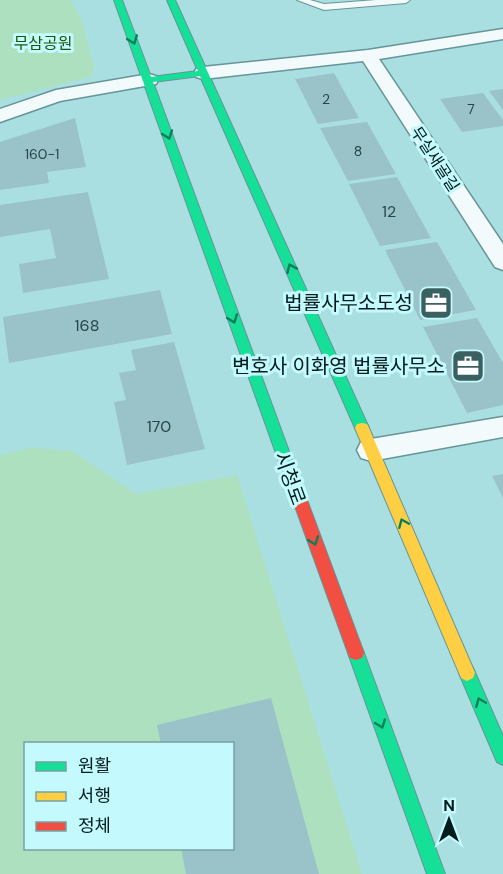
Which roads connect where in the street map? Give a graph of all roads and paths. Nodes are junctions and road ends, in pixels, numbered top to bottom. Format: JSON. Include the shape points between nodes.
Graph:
{"nodes":[{"id":1,"x":118,"y":0,"type":"edge"},
{"id":2,"x":171,"y":0,"type":"edge"},
{"id":3,"x":301,"y":0,"type":"edge"},
{"id":4,"x":406,"y":0,"type":"edge"},
{"id":5,"x":503,"y":34,"type":"edge"},
{"id":6,"x":368,"y":55,"type":"junction"},
{"id":7,"x":203,"y":73,"type":"junction"},
{"id":8,"x":148,"y":80,"type":"junction"},
{"id":9,"x":0,"y":116,"type":"edge"},
{"id":10,"x":503,"y":262,"type":"edge"},
{"id":11,"x":503,"y":427,"type":"edge"},
{"id":12,"x":371,"y":450,"type":"junction"},
{"id":13,"x":503,"y":756,"type":"edge"},
{"id":14,"x":436,"y":874,"type":"edge"}],
"edges":[{"from":1,"to":8,"type":"street","name":"시청로","one_way":true},
{"from":2,"to":7,"type":"street"},
{"from":3,"to":4,"type":"lane","via":[[324,7]]},
{"from":5,"to":6,"type":"street"},
{"from":6,"to":7,"type":"street"},
{"from":6,"to":10,"type":"street","name":"무실새골길"},
{"from":7,"to":8,"type":"street"},
{"from":12,"to":7,"type":"street","one_way":true},
{"from":8,"to":9,"type":"street","via":[[56,96]]},
{"from":8,"to":14,"type":"street","name":"시청로","one_way":true},
{"from":11,"to":12,"type":"street"},
{"from":13,"to":12,"type":"street","one_way":true}]}
